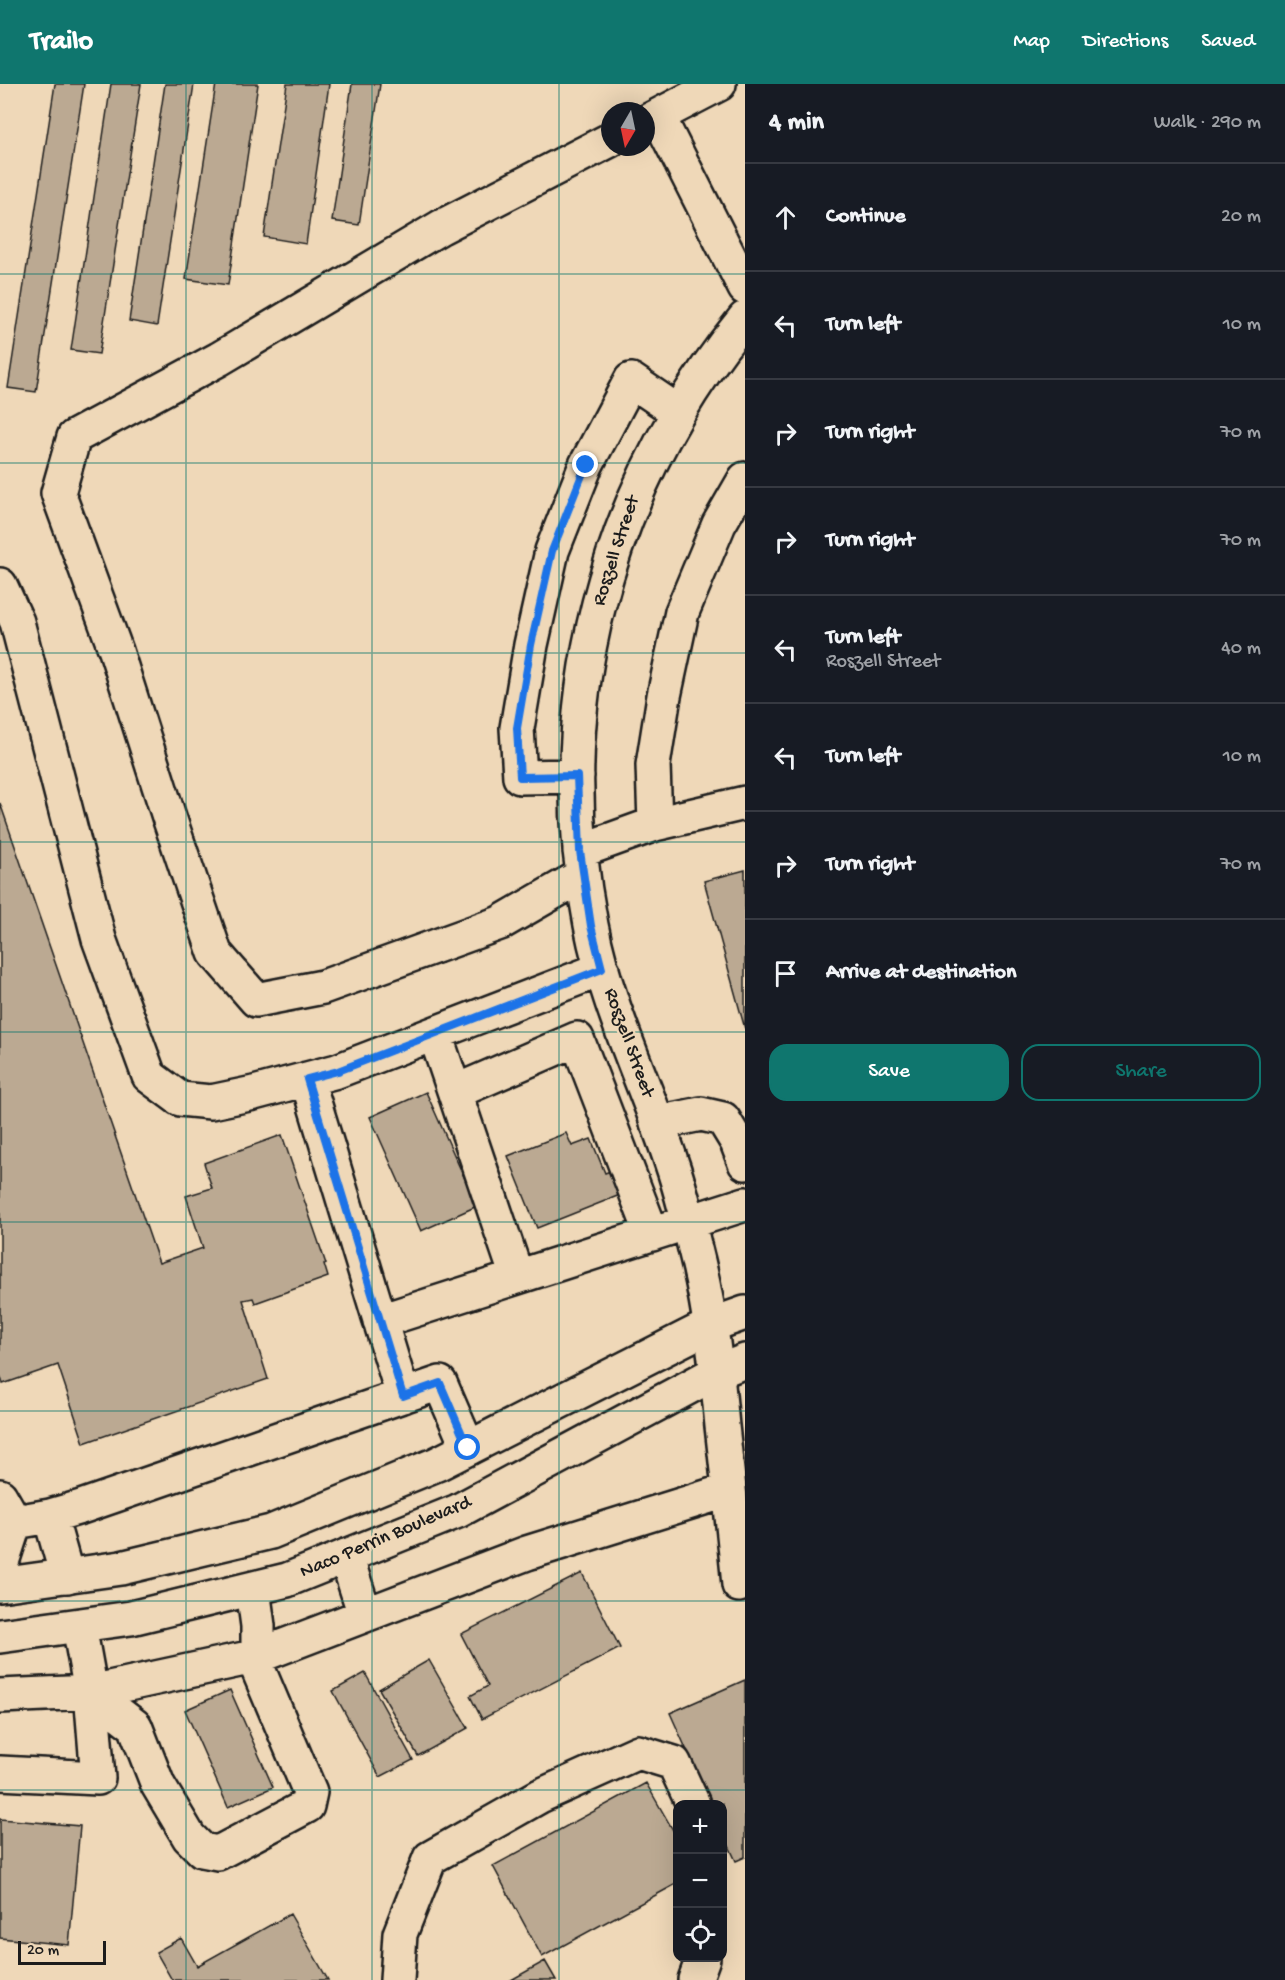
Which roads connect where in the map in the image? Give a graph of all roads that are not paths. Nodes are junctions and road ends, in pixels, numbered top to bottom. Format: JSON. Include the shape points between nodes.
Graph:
{"nodes":[{"id":1,"x":719,"y":84,"type":"edge"},
{"id":2,"x":655,"y":117,"type":"edge"},
{"id":3,"x":655,"y":124,"type":"edge"},
{"id":4,"x":601,"y":146,"type":"edge"},
{"id":5,"x":745,"y":288,"type":"edge"},
{"id":6,"x":745,"y":318,"type":"edge"},
{"id":7,"x":678,"y":412,"type":"junction"},
{"id":8,"x":745,"y":479,"type":"edge"},
{"id":9,"x":0,"y":585,"type":"edge"},
{"id":10,"x":577,"y":776,"type":"junction"},
{"id":11,"x":745,"y":803,"type":"edge"},
{"id":12,"x":655,"y":824,"type":"junction"},
{"id":13,"x":582,"y":863,"type":"junction"},
{"id":14,"x":602,"y":969,"type":"junction"},
{"id":15,"x":435,"y":1034,"type":"junction"},
{"id":16,"x":307,"y":1079,"type":"junction"},
{"id":17,"x":455,"y":1092,"type":"junction"},
{"id":18,"x":657,"y":1123,"type":"junction"},
{"id":19,"x":745,"y":1163,"type":"edge"},
{"id":20,"x":745,"y":1204,"type":"edge"},
{"id":21,"x":688,"y":1223,"type":"junction"},
{"id":22,"x":652,"y":1234,"type":"junction"},
{"id":23,"x":517,"y":1277,"type":"junction"},
{"id":24,"x":745,"y":1312,"type":"edge"},
{"id":25,"x":381,"y":1321,"type":"junction"},
{"id":26,"x":711,"y":1325,"type":"junction"},
{"id":27,"x":731,"y":1366,"type":"edge"},
{"id":28,"x":403,"y":1396,"type":"junction"},
{"id":29,"x":468,"y":1448,"type":"junction"},
{"id":30,"x":729,"y":1490,"type":"junction"},
{"id":31,"x":7,"y":1509,"type":"edge"},
{"id":32,"x":50,"y":1516,"type":"junction"},
{"id":33,"x":740,"y":1539,"type":"edge"},
{"id":34,"x":346,"y":1556,"type":"junction"},
{"id":35,"x":3,"y":1571,"type":"edge"},
{"id":36,"x":54,"y":1578,"type":"junction"},
{"id":37,"x":740,"y":1585,"type":"dead end"},
{"id":38,"x":253,"y":1588,"type":"junction"},
{"id":39,"x":365,"y":1615,"type":"junction"},
{"id":40,"x":63,"y":1628,"type":"junction"},
{"id":41,"x":0,"y":1636,"type":"edge"},
{"id":42,"x":258,"y":1656,"type":"junction"},
{"id":43,"x":92,"y":1692,"type":"junction"},
{"id":44,"x":0,"y":1696,"type":"edge"},
{"id":45,"x":0,"y":1773,"type":"edge"},
{"id":46,"x":691,"y":1800,"type":"edge"},
{"id":47,"x":702,"y":1962,"type":"edge"},
{"id":48,"x":397,"y":1980,"type":"edge"},
{"id":49,"x":695,"y":1980,"type":"edge"}],
"edges":[{"from":1,"to":2,"type":"main road"},
{"from":3,"to":5,"type":"main road"},
{"from":4,"to":13,"type":"main road","via":[[441,227],[219,359],[74,437],[58,494],[116,651],[215,953],[256,1000],[323,987],[500,923]]},
{"from":6,"to":7,"type":"main road","name":"Roszell Street","via":[[717,352]]},
{"from":7,"to":10,"type":"main road","name":"Roszell Street","via":[[641,482],[613,553],[593,626],[581,700]]},
{"from":7,"to":10,"type":"main road","via":[[631,380],[586,465],[552,551],[517,728],[520,777]]},
{"from":8,"to":12,"type":"main road","via":[[719,524],[682,612],[663,696],[653,765]]},
{"from":9,"to":16,"type":"main road","via":[[17,622],[99,939],[149,1076],[180,1099],[211,1102]]},
{"from":10,"to":13,"type":"main road","name":"Roszell Street"},
{"from":11,"to":12,"type":"main road"},
{"from":12,"to":13,"type":"main road"},
{"from":13,"to":14,"type":"main road","name":"Roszell Street"},
{"from":14,"to":15,"type":"main road"},
{"from":14,"to":18,"type":"main road","name":"Roszell Street"},
{"from":15,"to":16,"type":"main road"},
{"from":15,"to":17,"type":"main road"},
{"from":16,"to":25,"type":"main road"},
{"from":17,"to":22,"type":"main road","via":[[578,1039]]},
{"from":17,"to":23,"type":"main road"},
{"from":18,"to":19,"type":"main road","via":[[701,1114],[723,1119],[738,1142]]},
{"from":18,"to":21,"type":"main road","name":"Roszell Street"},
{"from":20,"to":21,"type":"main road"},
{"from":21,"to":22,"type":"main road"},
{"from":21,"to":26,"type":"main road","name":"Roszell Street"},
{"from":22,"to":23,"type":"main road"},
{"from":23,"to":25,"type":"main road"},
{"from":24,"to":26,"type":"main road"},
{"from":25,"to":28,"type":"main road"},
{"from":26,"to":27,"type":"main road","name":"Roszell Street"},
{"from":26,"to":29,"type":"main road"},
{"from":27,"to":30,"type":"main road","name":"Roszell Street"},
{"from":27,"to":34,"type":"main road","name":"Naco Perrin Boulevard","via":[[458,1510]]},
{"from":28,"to":29,"type":"main road","via":[[440,1383]]},
{"from":28,"to":32,"type":"main road"},
{"from":29,"to":36,"type":"main road","via":[[271,1532],[121,1569]]},
{"from":30,"to":33,"type":"main road","name":"Roszell Street"},
{"from":30,"to":39,"type":"main road","via":[[527,1553]]},
{"from":31,"to":32,"type":"main road"},
{"from":31,"to":35,"type":"main road"},
{"from":32,"to":36,"type":"main road"},
{"from":33,"to":37,"type":"main road","name":"Roszell Street"},
{"from":34,"to":38,"type":"main road","name":"Naco Perrin Boulevard","via":[[287,1580]]},
{"from":34,"to":39,"type":"main road"},
{"from":35,"to":36,"type":"main road"},
{"from":36,"to":40,"type":"main road"},
{"from":38,"to":40,"type":"main road","name":"Naco Perrin Boulevard","via":[[131,1618]]},
{"from":38,"to":42,"type":"main road"},
{"from":39,"to":42,"type":"main road"},
{"from":40,"to":41,"type":"main road","name":"Naco Perrin Boulevard"},
{"from":40,"to":43,"type":"main road"},
{"from":42,"to":43,"type":"main road"},
{"from":42,"to":43,"type":"main road","via":[[258,1669],[310,1792],[307,1806],[218,1853],[202,1850],[189,1837],[158,1785],[135,1726]]},
{"from":43,"to":44,"type":"main road"},
{"from":43,"to":45,"type":"main road","via":[[98,1778]]},
{"from":46,"to":48,"type":"main road","via":[[674,1763],[638,1752],[540,1796],[430,1858],[400,1934]]},
{"from":47,"to":49,"type":"main road"}]}
